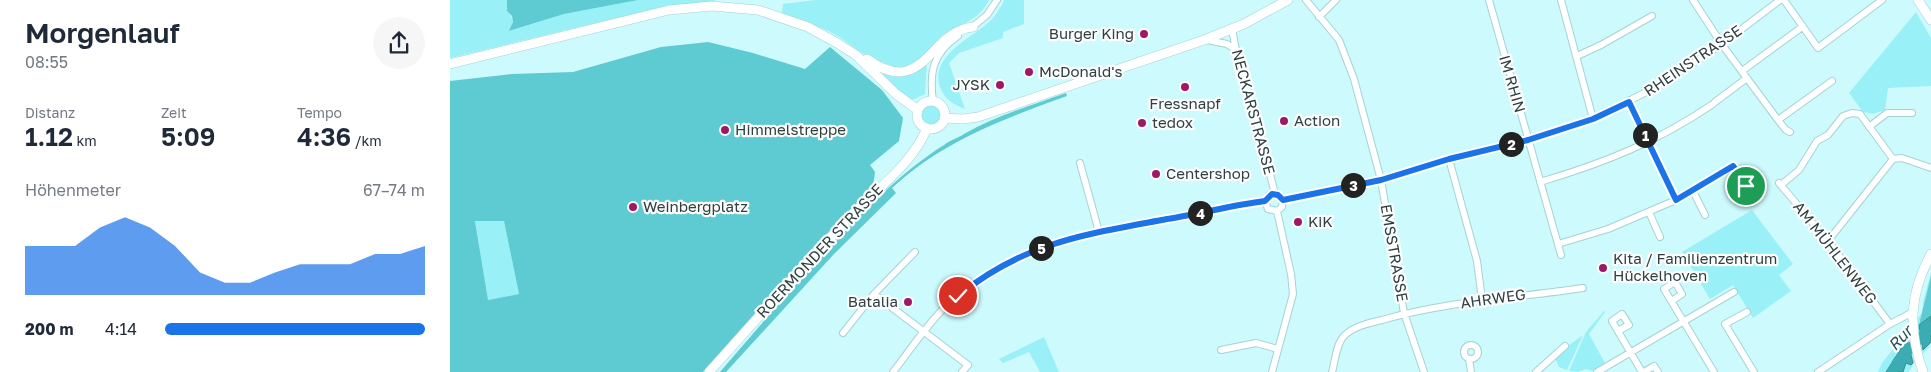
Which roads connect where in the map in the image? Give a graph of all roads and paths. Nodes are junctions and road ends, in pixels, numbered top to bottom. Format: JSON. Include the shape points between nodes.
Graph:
{"nodes":[{"id":1,"x":997,"y":0,"type":"edge"},
{"id":2,"x":1288,"y":0,"type":"edge"},
{"id":3,"x":1306,"y":0,"type":"edge"},
{"id":4,"x":1336,"y":0,"type":"edge"},
{"id":5,"x":1489,"y":0,"type":"edge"},
{"id":6,"x":1561,"y":0,"type":"edge"},
{"id":7,"x":1693,"y":0,"type":"edge"},
{"id":8,"x":1782,"y":0,"type":"edge"},
{"id":9,"x":1882,"y":0,"type":"edge"},
{"id":10,"x":1918,"y":0,"type":"edge"},
{"id":11,"x":1652,"y":16,"type":"dead end"},
{"id":12,"x":1320,"y":17,"type":"junction"},
{"id":13,"x":1931,"y":20,"type":"edge"},
{"id":14,"x":973,"y":27,"type":"junction"},
{"id":15,"x":1802,"y":27,"type":"junction"},
{"id":16,"x":1232,"y":29,"type":"junction"},
{"id":17,"x":816,"y":31,"type":"junction"},
{"id":18,"x":1204,"y":40,"type":"junction"},
{"id":19,"x":1722,"y":44,"type":"junction"},
{"id":20,"x":1236,"y":50,"type":"junction"},
{"id":21,"x":1577,"y":56,"type":"junction"},
{"id":22,"x":450,"y":64,"type":"edge"},
{"id":23,"x":1742,"y":71,"type":"junction"},
{"id":24,"x":1748,"y":78,"type":"junction"},
{"id":25,"x":1832,"y":81,"type":"dead end"},
{"id":26,"x":933,"y":101,"type":"junction"},
{"id":27,"x":1629,"y":102,"type":"junction"},
{"id":28,"x":918,"y":110,"type":"junction"},
{"id":29,"x":1912,"y":113,"type":"dead end"},
{"id":30,"x":944,"y":118,"type":"junction"},
{"id":31,"x":1593,"y":119,"type":"junction"},
{"id":32,"x":1778,"y":120,"type":"junction"},
{"id":33,"x":1869,"y":127,"type":"junction"},
{"id":34,"x":927,"y":128,"type":"junction"},
{"id":35,"x":1790,"y":132,"type":"dead end"},
{"id":36,"x":1528,"y":140,"type":"junction"},
{"id":37,"x":1649,"y":142,"type":"junction"},
{"id":38,"x":1893,"y":158,"type":"junction"},
{"id":39,"x":1449,"y":159,"type":"junction"},
{"id":40,"x":1080,"y":163,"type":"dead end"},
{"id":41,"x":1931,"y":168,"type":"edge"},
{"id":42,"x":1381,"y":180,"type":"junction"},
{"id":43,"x":1540,"y":182,"type":"junction"},
{"id":44,"x":1746,"y":186,"type":"dead end"},
{"id":45,"x":1693,"y":191,"type":"junction"},
{"id":46,"x":1275,"y":194,"type":"junction"},
{"id":47,"x":1283,"y":200,"type":"junction"},
{"id":48,"x":1676,"y":200,"type":"junction"},
{"id":49,"x":1265,"y":201,"type":"junction"},
{"id":50,"x":1277,"y":211,"type":"junction"},
{"id":51,"x":1650,"y":212,"type":"junction"},
{"id":52,"x":1705,"y":215,"type":"dead end"},
{"id":53,"x":1099,"y":232,"type":"junction"},
{"id":54,"x":1660,"y":237,"type":"dead end"},
{"id":55,"x":1828,"y":241,"type":"junction"},
{"id":56,"x":1558,"y":244,"type":"junction"},
{"id":57,"x":915,"y":252,"type":"dead end"},
{"id":58,"x":1931,"y":254,"type":"edge"},
{"id":59,"x":1561,"y":255,"type":"dead end"},
{"id":60,"x":1583,"y":288,"type":"dead end"},
{"id":61,"x":1734,"y":292,"type":"dead end"},
{"id":62,"x":874,"y":294,"type":"junction"},
{"id":63,"x":1482,"y":300,"type":"junction"},
{"id":64,"x":1672,"y":301,"type":"dead end"},
{"id":65,"x":1746,"y":312,"type":"dead end"},
{"id":66,"x":1912,"y":312,"type":"junction"},
{"id":67,"x":1404,"y":313,"type":"junction"},
{"id":68,"x":1684,"y":321,"type":"junction"},
{"id":69,"x":1890,"y":324,"type":"junction"},
{"id":70,"x":1618,"y":331,"type":"dead end"},
{"id":71,"x":924,"y":332,"type":"junction"},
{"id":72,"x":843,"y":333,"type":"dead end"},
{"id":73,"x":1564,"y":346,"type":"dead end"},
{"id":74,"x":1278,"y":349,"type":"junction"},
{"id":75,"x":1221,"y":350,"type":"dead end"},
{"id":76,"x":1631,"y":353,"type":"junction"},
{"id":77,"x":1469,"y":359,"type":"dead end"},
{"id":78,"x":709,"y":372,"type":"edge"},
{"id":79,"x":893,"y":372,"type":"edge"},
{"id":80,"x":962,"y":372,"type":"edge"},
{"id":81,"x":1272,"y":372,"type":"edge"},
{"id":82,"x":1332,"y":372,"type":"edge"},
{"id":83,"x":1424,"y":372,"type":"edge"},
{"id":84,"x":1471,"y":372,"type":"edge"},
{"id":85,"x":1536,"y":372,"type":"edge"},
{"id":86,"x":1597,"y":372,"type":"edge"},
{"id":87,"x":1643,"y":372,"type":"edge"},
{"id":88,"x":1658,"y":372,"type":"edge"},
{"id":89,"x":1714,"y":372,"type":"edge"},
{"id":90,"x":1754,"y":372,"type":"edge"},
{"id":91,"x":1818,"y":372,"type":"edge"},
{"id":92,"x":1923,"y":372,"type":"edge"}],
"edges":[{"from":1,"to":14,"type":"street"},
{"from":2,"to":16,"type":"main road"},
{"from":3,"to":12,"type":"street","name":"EMSSTRASSE"},
{"from":4,"to":12,"type":"street"},
{"from":5,"to":36,"type":"street","name":"IM RHIN"},
{"from":6,"to":21,"type":"street"},
{"from":7,"to":19,"type":"street"},
{"from":8,"to":15,"type":"street"},
{"from":8,"to":19,"type":"street","name":"RHEINSTRASSE"},
{"from":9,"to":15,"type":"street","via":[[1818,48]]},
{"from":10,"to":13,"type":"main road"},
{"from":11,"to":21,"type":"street"},
{"from":12,"to":42,"type":"street","name":"EMSSTRASSE","via":[[1339,40],[1354,79]]},
{"from":14,"to":17,"type":"main road","via":[[963,28],[942,43],[927,60],[905,71],[880,67],[843,41]]},
{"from":14,"to":26,"type":"street","via":[[939,53],[933,69]]},
{"from":15,"to":23,"type":"street"},
{"from":16,"to":18,"type":"main road"},
{"from":16,"to":20,"type":"street","name":"NECKARSTRASSE"},
{"from":17,"to":22,"type":"main road","via":[[758,10],[712,6],[669,10]]},
{"from":17,"to":28,"type":"main road","via":[[856,55],[896,94]]},
{"from":18,"to":20,"type":"street","via":[[1226,44]]},
{"from":18,"to":30,"type":"main road","via":[[978,117]]},
{"from":19,"to":23,"type":"street"},
{"from":19,"to":27,"type":"street","name":"RHEINSTRASSE","via":[[1660,86]]},
{"from":20,"to":46,"type":"street","name":"NECKARSTRASSE"},
{"from":21,"to":31,"type":"street"},
{"from":23,"to":24,"type":"street"},
{"from":24,"to":32,"type":"street"},
{"from":24,"to":37,"type":"street","via":[[1682,125]]},
{"from":25,"to":32,"type":"street"},
{"from":26,"to":28,"type":"main road","via":[[924,103]]},
{"from":26,"to":30,"type":"main road","via":[[943,109]]},
{"from":27,"to":31,"type":"street","name":"RHEINSTRASSE"},
{"from":27,"to":37,"type":"street"},
{"from":28,"to":34,"type":"main road","via":[[918,119]]},
{"from":29,"to":33,"type":"street","via":[[1887,113]]},
{"from":30,"to":34,"type":"main road","via":[[940,126]]},
{"from":31,"to":36,"type":"street","name":"RHEINSTRASSE"},
{"from":32,"to":35,"type":"street"},
{"from":33,"to":38,"type":"street"},
{"from":33,"to":55,"type":"street","name":"AM MÜHLENWEG","via":[[1860,114],[1843,116],[1828,135],[1817,141],[1799,170],[1780,184]]},
{"from":34,"to":78,"type":"main road","name":"ROERMONDER STRASSE","via":[[909,160],[850,217]]},
{"from":36,"to":39,"type":"street","name":"RHEINSTRASSE"},
{"from":36,"to":43,"type":"street","name":"IM RHIN"},
{"from":37,"to":43,"type":"street","via":[[1611,159]]},
{"from":37,"to":48,"type":"street"},
{"from":38,"to":41,"type":"street"},
{"from":38,"to":55,"type":"street"},
{"from":39,"to":42,"type":"street","name":"RHEINSTRASSE"},
{"from":39,"to":63,"type":"street","via":[[1477,261]]},
{"from":40,"to":53,"type":"street"},
{"from":42,"to":47,"type":"street","name":"RHEINSTRASSE"},
{"from":42,"to":67,"type":"street","name":"EMSSTRASSE"},
{"from":43,"to":56,"type":"street","name":"IM RHIN"},
{"from":44,"to":45,"type":"street","via":[[1733,166]]},
{"from":45,"to":48,"type":"street"},
{"from":45,"to":52,"type":"street"},
{"from":46,"to":47,"type":"street"},
{"from":46,"to":49,"type":"street","via":[[1269,195]]},
{"from":47,"to":50,"type":"street"},
{"from":48,"to":51,"type":"street"},
{"from":49,"to":50,"type":"street","via":[[1268,209]]},
{"from":49,"to":53,"type":"street"},
{"from":50,"to":74,"type":"street","via":[[1293,294]]},
{"from":51,"to":54,"type":"street"},
{"from":51,"to":56,"type":"street"},
{"from":53,"to":71,"type":"street","via":[[1056,242],[995,269],[948,305]]},
{"from":55,"to":69,"type":"street","name":"AM MÜHLENWEG"},
{"from":56,"to":59,"type":"street","name":"IM RHIN"},
{"from":57,"to":62,"type":"street"},
{"from":58,"to":66,"type":"main road","via":[[1919,278]]},
{"from":60,"to":63,"type":"street","name":"AHRWEG"},
{"from":61,"to":68,"type":"street"},
{"from":62,"to":71,"type":"street"},
{"from":62,"to":72,"type":"street"},
{"from":63,"to":67,"type":"street","name":"AHRWEG"},
{"from":64,"to":68,"type":"street"},
{"from":65,"to":90,"type":"street","via":[[1725,324]]},
{"from":66,"to":69,"type":"street"},
{"from":66,"to":92,"type":"main road","via":[[1914,344]]},
{"from":67,"to":82,"type":"street","name":"AHRWEG","via":[[1363,325],[1344,336]]},
{"from":67,"to":83,"type":"street","name":"EMSSTRASSE"},
{"from":68,"to":76,"type":"street"},
{"from":68,"to":89,"type":"street"},
{"from":69,"to":91,"type":"street"},
{"from":70,"to":76,"type":"street"},
{"from":71,"to":79,"type":"street"},
{"from":71,"to":80,"type":"street","via":[[968,365]]},
{"from":73,"to":85,"type":"street"},
{"from":74,"to":75,"type":"street","via":[[1256,343]]},
{"from":74,"to":81,"type":"street"},
{"from":76,"to":86,"type":"street"},
{"from":76,"to":87,"type":"street"},
{"from":77,"to":84,"type":"street"},
{"from":87,"to":88,"type":"street","via":[[1654,366]]}]}
